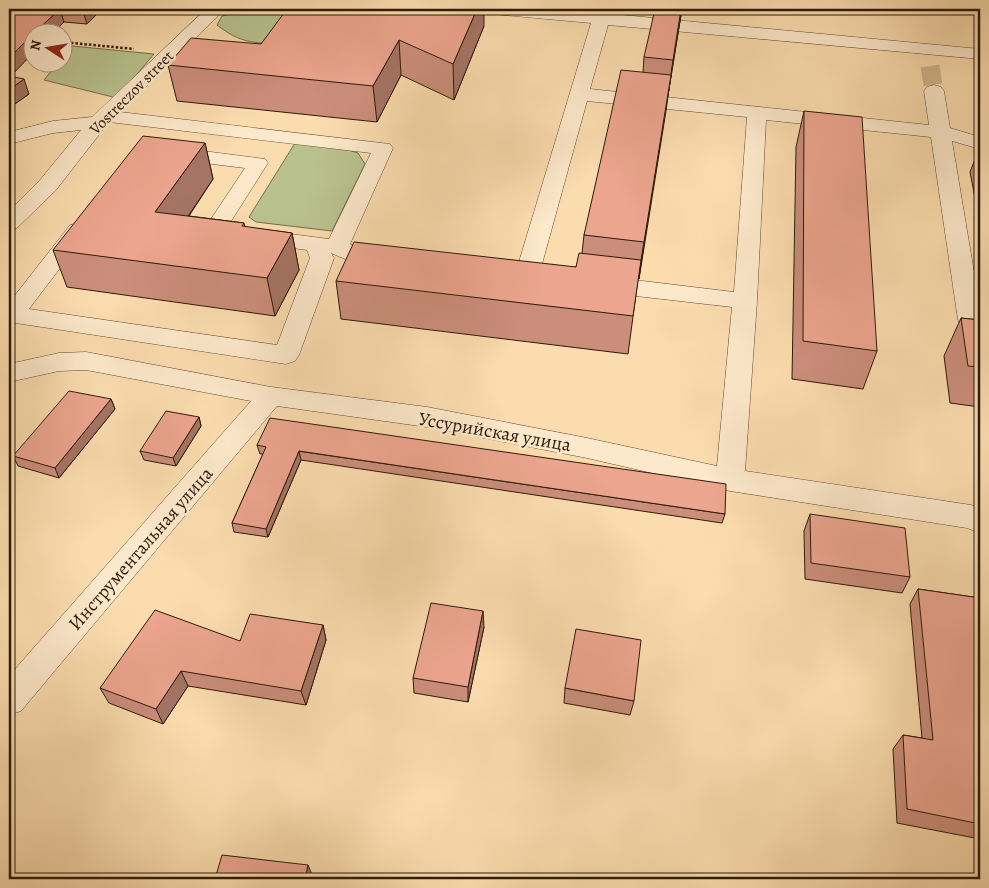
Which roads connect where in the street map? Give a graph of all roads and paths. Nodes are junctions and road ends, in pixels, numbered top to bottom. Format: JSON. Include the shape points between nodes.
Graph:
{"nodes":[{"id":1,"x":204,"y":9,"type":"edge"},
{"id":2,"x":215,"y":9,"type":"edge"},
{"id":3,"x":238,"y":9,"type":"edge"},
{"id":4,"x":493,"y":9,"type":"edge"},
{"id":5,"x":293,"y":11,"type":"edge"},
{"id":6,"x":601,"y":18,"type":"junction"},
{"id":7,"x":72,"y":43,"type":"edge"},
{"id":8,"x":170,"y":52,"type":"junction"},
{"id":9,"x":980,"y":54,"type":"edge"},
{"id":10,"x":934,"y":91,"type":"tunnel mouth"},
{"id":11,"x":579,"y":94,"type":"junction"},
{"id":12,"x":757,"y":113,"type":"junction"},
{"id":13,"x":101,"y":119,"type":"junction"},
{"id":14,"x":941,"y":132,"type":"junction"},
{"id":15,"x":9,"y":138,"type":"edge"},
{"id":16,"x":980,"y":143,"type":"edge"},
{"id":17,"x":151,"y":150,"type":"edge"},
{"id":18,"x":88,"y":217,"type":"edge"},
{"id":19,"x":9,"y":223,"type":"edge"},
{"id":20,"x":326,"y":245,"type":"junction"},
{"id":21,"x":970,"y":252,"type":"edge"},
{"id":22,"x":369,"y":257,"type":"edge"},
{"id":23,"x":527,"y":275,"type":"edge"},
{"id":24,"x":576,"y":281,"type":"edge"},
{"id":25,"x":745,"y":301,"type":"junction"},
{"id":26,"x":10,"y":317,"type":"edge"},
{"id":27,"x":980,"y":321,"type":"edge"},
{"id":28,"x":9,"y":374,"type":"edge"},
{"id":29,"x":271,"y":396,"type":"junction"},
{"id":30,"x":730,"y":480,"type":"junction"},
{"id":31,"x":980,"y":521,"type":"edge"},
{"id":32,"x":9,"y":700,"type":"edge"}],
"edges":[{"from":1,"to":2,"type":"street"},
{"from":2,"to":8,"type":"street","name":"Vostreczov street"},
{"from":3,"to":5,"type":"path"},
{"from":4,"to":6,"type":"street"},
{"from":6,"to":9,"type":"street","via":[[929,58]]},
{"from":6,"to":11,"type":"street"},
{"from":7,"to":8,"type":"path"},
{"from":8,"to":13,"type":"street","name":"Vostreczov street"},
{"from":10,"to":14,"type":"street"},
{"from":11,"to":12,"type":"street"},
{"from":11,"to":23,"type":"street"},
{"from":12,"to":14,"type":"street"},
{"from":12,"to":25,"type":"street"},
{"from":13,"to":15,"type":"street"},
{"from":13,"to":19,"type":"street","name":"Vostreczov street","via":[[48,185]]},
{"from":13,"to":20,"type":"street","via":[[383,148]]},
{"from":14,"to":16,"type":"street"},
{"from":14,"to":21,"type":"street"},
{"from":17,"to":20,"type":"street","via":[[258,163],[214,231]]},
{"from":18,"to":26,"type":"street"},
{"from":20,"to":22,"type":"street","via":[[349,255]]},
{"from":20,"to":26,"type":"street","via":[[286,355]]},
{"from":21,"to":27,"type":"street","via":[[970,320]]},
{"from":24,"to":25,"type":"street"},
{"from":25,"to":30,"type":"street"},
{"from":28,"to":29,"type":"street","name":"Уссурийская улица","via":[[59,362],[86,361]]},
{"from":29,"to":30,"type":"street","name":"Уссурийская улица","via":[[427,417]]},
{"from":29,"to":32,"type":"street","name":"Инструментальная улица"},
{"from":30,"to":31,"type":"street","name":"Уссурийская улица"}]}
